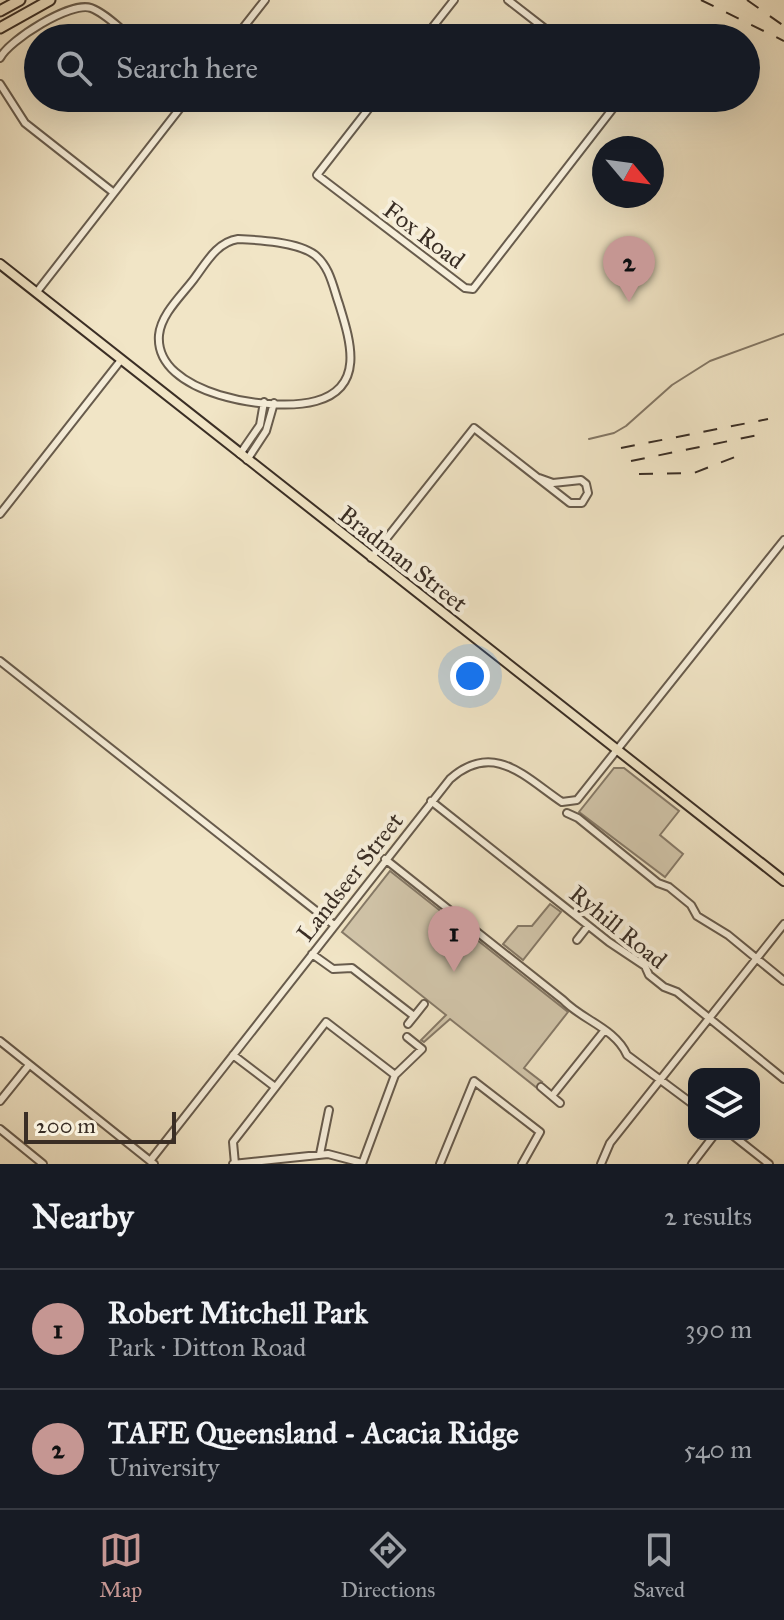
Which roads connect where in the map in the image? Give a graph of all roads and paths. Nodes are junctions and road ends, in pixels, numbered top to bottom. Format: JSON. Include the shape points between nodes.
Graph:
{"nodes":[{"id":1,"x":20,"y":0,"type":"edge"},
{"id":2,"x":50,"y":0,"type":"edge"},
{"id":3,"x":265,"y":0,"type":"edge"},
{"id":4,"x":454,"y":0,"type":"edge"},
{"id":5,"x":508,"y":0,"type":"edge"},
{"id":6,"x":0,"y":11,"type":"edge"},
{"id":7,"x":44,"y":24,"type":"edge"},
{"id":8,"x":111,"y":24,"type":"edge"},
{"id":9,"x":246,"y":24,"type":"edge"},
{"id":10,"x":435,"y":24,"type":"edge"},
{"id":11,"x":539,"y":24,"type":"edge"},
{"id":12,"x":0,"y":28,"type":"edge"},
{"id":13,"x":24,"y":35,"type":"edge"},
{"id":14,"x":0,"y":58,"type":"edge"},
{"id":15,"x":0,"y":84,"type":"edge"},
{"id":16,"x":177,"y":112,"type":"edge"},
{"id":17,"x":366,"y":112,"type":"edge"},
{"id":18,"x":610,"y":112,"type":"edge"},
{"id":19,"x":114,"y":193,"type":"junction"},
{"id":20,"x":0,"y":264,"type":"edge"},
{"id":21,"x":36,"y":293,"type":"junction"},
{"id":22,"x":121,"y":360,"type":"junction"},
{"id":23,"x":264,"y":402,"type":"junction"},
{"id":24,"x":274,"y":403,"type":"junction"},
{"id":25,"x":244,"y":457,"type":"junction"},
{"id":26,"x":539,"y":478,"type":"junction"},
{"id":27,"x":0,"y":514,"type":"edge"},
{"id":28,"x":784,"y":540,"type":"edge"},
{"id":29,"x":371,"y":558,"type":"junction"},
{"id":30,"x":0,"y":661,"type":"edge"},
{"id":31,"x":618,"y":751,"type":"junction"},
{"id":32,"x":431,"y":801,"type":"junction"},
{"id":33,"x":585,"y":809,"type":"dead end"},
{"id":34,"x":567,"y":813,"type":"dead end"},
{"id":35,"x":578,"y":818,"type":"junction"},
{"id":36,"x":385,"y":859,"type":"junction"},
{"id":37,"x":784,"y":881,"type":"edge"},
{"id":38,"x":784,"y":924,"type":"edge"},
{"id":39,"x":334,"y":925,"type":"junction"},
{"id":40,"x":588,"y":926,"type":"junction"},
{"id":41,"x":577,"y":940,"type":"dead end"},
{"id":42,"x":312,"y":954,"type":"junction"},
{"id":43,"x":756,"y":960,"type":"junction"},
{"id":44,"x":784,"y":981,"type":"edge"},
{"id":45,"x":424,"y":1004,"type":"dead end"},
{"id":46,"x":414,"y":1016,"type":"junction"},
{"id":47,"x":709,"y":1019,"type":"junction"},
{"id":48,"x":408,"y":1024,"type":"dead end"},
{"id":49,"x":604,"y":1031,"type":"junction"},
{"id":50,"x":407,"y":1037,"type":"dead end"},
{"id":51,"x":0,"y":1041,"type":"edge"},
{"id":52,"x":233,"y":1055,"type":"junction"},
{"id":53,"x":29,"y":1065,"type":"junction"},
{"id":54,"x":395,"y":1075,"type":"junction"},
{"id":55,"x":662,"y":1079,"type":"junction"},
{"id":56,"x":784,"y":1079,"type":"edge"},
{"id":57,"x":275,"y":1087,"type":"junction"},
{"id":58,"x":541,"y":1087,"type":"dead end"},
{"id":59,"x":552,"y":1096,"type":"junction"},
{"id":60,"x":688,"y":1100,"type":"edge"},
{"id":61,"x":0,"y":1101,"type":"edge"},
{"id":62,"x":560,"y":1103,"type":"dead end"},
{"id":63,"x":329,"y":1110,"type":"dead end"},
{"id":64,"x":0,"y":1129,"type":"edge"},
{"id":65,"x":710,"y":1140,"type":"edge"},
{"id":66,"x":739,"y":1140,"type":"edge"},
{"id":67,"x":320,"y":1154,"type":"junction"},
{"id":68,"x":290,"y":1162,"type":"edge"},
{"id":69,"x":39,"y":1163,"type":"edge"},
{"id":70,"x":152,"y":1163,"type":"edge"},
{"id":71,"x":234,"y":1164,"type":"edge"},
{"id":72,"x":362,"y":1164,"type":"edge"},
{"id":73,"x":440,"y":1164,"type":"edge"},
{"id":74,"x":522,"y":1164,"type":"edge"},
{"id":75,"x":601,"y":1164,"type":"edge"},
{"id":76,"x":692,"y":1164,"type":"edge"},
{"id":77,"x":769,"y":1164,"type":"edge"}],
"edges":[{"from":1,"to":6,"type":"highway"},
{"from":2,"to":12,"type":"highway"},
{"from":3,"to":9,"type":"street"},
{"from":4,"to":10,"type":"street"},
{"from":5,"to":11,"type":"street"},
{"from":7,"to":8,"type":"street","via":[[85,6]]},
{"from":13,"to":14,"type":"street"},
{"from":15,"to":19,"type":"street","via":[[25,123]]},
{"from":16,"to":19,"type":"street"},
{"from":17,"to":18,"type":"street","name":"Fox Road","via":[[317,175],[422,258],[473,289]]},
{"from":19,"to":21,"type":"street"},
{"from":20,"to":21,"type":"main road","name":"Bradman Street"},
{"from":21,"to":22,"type":"main road","name":"Bradman Street"},
{"from":22,"to":25,"type":"main road","name":"Bradman Street"},
{"from":22,"to":27,"type":"street"},
{"from":23,"to":24,"type":"street"},
{"from":23,"to":24,"type":"street","via":[[185,381],[166,364],[159,345],[167,314],[216,249],[231,240],[305,249],[315,255],[329,274],[350,340],[350,371],[332,393],[316,401]]},
{"from":23,"to":25,"type":"street","via":[[260,425]]},
{"from":24,"to":25,"type":"street","via":[[263,437]]},
{"from":25,"to":29,"type":"main road","name":"Bradman Street"},
{"from":26,"to":26,"type":"street","via":[[553,483],[581,480],[588,493],[582,503],[574,504]]},
{"from":26,"to":29,"type":"street","via":[[474,428]]},
{"from":28,"to":31,"type":"street"},
{"from":29,"to":31,"type":"main road","name":"Bradman Street"},
{"from":30,"to":39,"type":"street"},
{"from":31,"to":32,"type":"street","name":"Landseer Street","via":[[573,802],[560,801],[516,769],[493,763],[459,772]]},
{"from":31,"to":37,"type":"main road","name":"Bradman Street"},
{"from":32,"to":36,"type":"street","name":"Landseer Street"},
{"from":32,"to":40,"type":"street","name":"Ryhill Road"},
{"from":33,"to":35,"type":"street"},
{"from":34,"to":35,"type":"street"},
{"from":35,"to":43,"type":"street"},
{"from":36,"to":39,"type":"street","name":"Landseer Street"},
{"from":36,"to":49,"type":"street","via":[[574,1013]]},
{"from":38,"to":43,"type":"street"},
{"from":39,"to":42,"type":"street","name":"Landseer Street"},
{"from":40,"to":41,"type":"street"},
{"from":40,"to":47,"type":"street","name":"Ryhill Road"},
{"from":42,"to":46,"type":"street","via":[[333,969],[352,968]]},
{"from":42,"to":52,"type":"street","name":"Landseer Street"},
{"from":43,"to":44,"type":"street"},
{"from":43,"to":47,"type":"street"},
{"from":45,"to":46,"type":"street"},
{"from":46,"to":48,"type":"street"},
{"from":47,"to":55,"type":"street"},
{"from":47,"to":56,"type":"street","name":"Ryhill Road"},
{"from":49,"to":55,"type":"street"},
{"from":49,"to":59,"type":"street"},
{"from":50,"to":54,"type":"street","via":[[422,1049]]},
{"from":51,"to":53,"type":"street"},
{"from":52,"to":57,"type":"street"},
{"from":52,"to":70,"type":"street","name":"Landseer Street"},
{"from":53,"to":61,"type":"street"},
{"from":53,"to":70,"type":"street"},
{"from":54,"to":57,"type":"street","via":[[326,1022]]},
{"from":54,"to":72,"type":"street"},
{"from":55,"to":60,"type":"street"},
{"from":55,"to":75,"type":"street","via":[[610,1143]]},
{"from":57,"to":71,"type":"street","via":[[233,1142]]},
{"from":58,"to":59,"type":"street"},
{"from":59,"to":62,"type":"street"},
{"from":63,"to":67,"type":"street"},
{"from":64,"to":69,"type":"street"},
{"from":65,"to":76,"type":"street"},
{"from":66,"to":77,"type":"street"},
{"from":67,"to":68,"type":"street"},
{"from":67,"to":72,"type":"street"},
{"from":68,"to":71,"type":"street"},
{"from":73,"to":74,"type":"street","via":[[474,1081],[540,1132]]}]}
